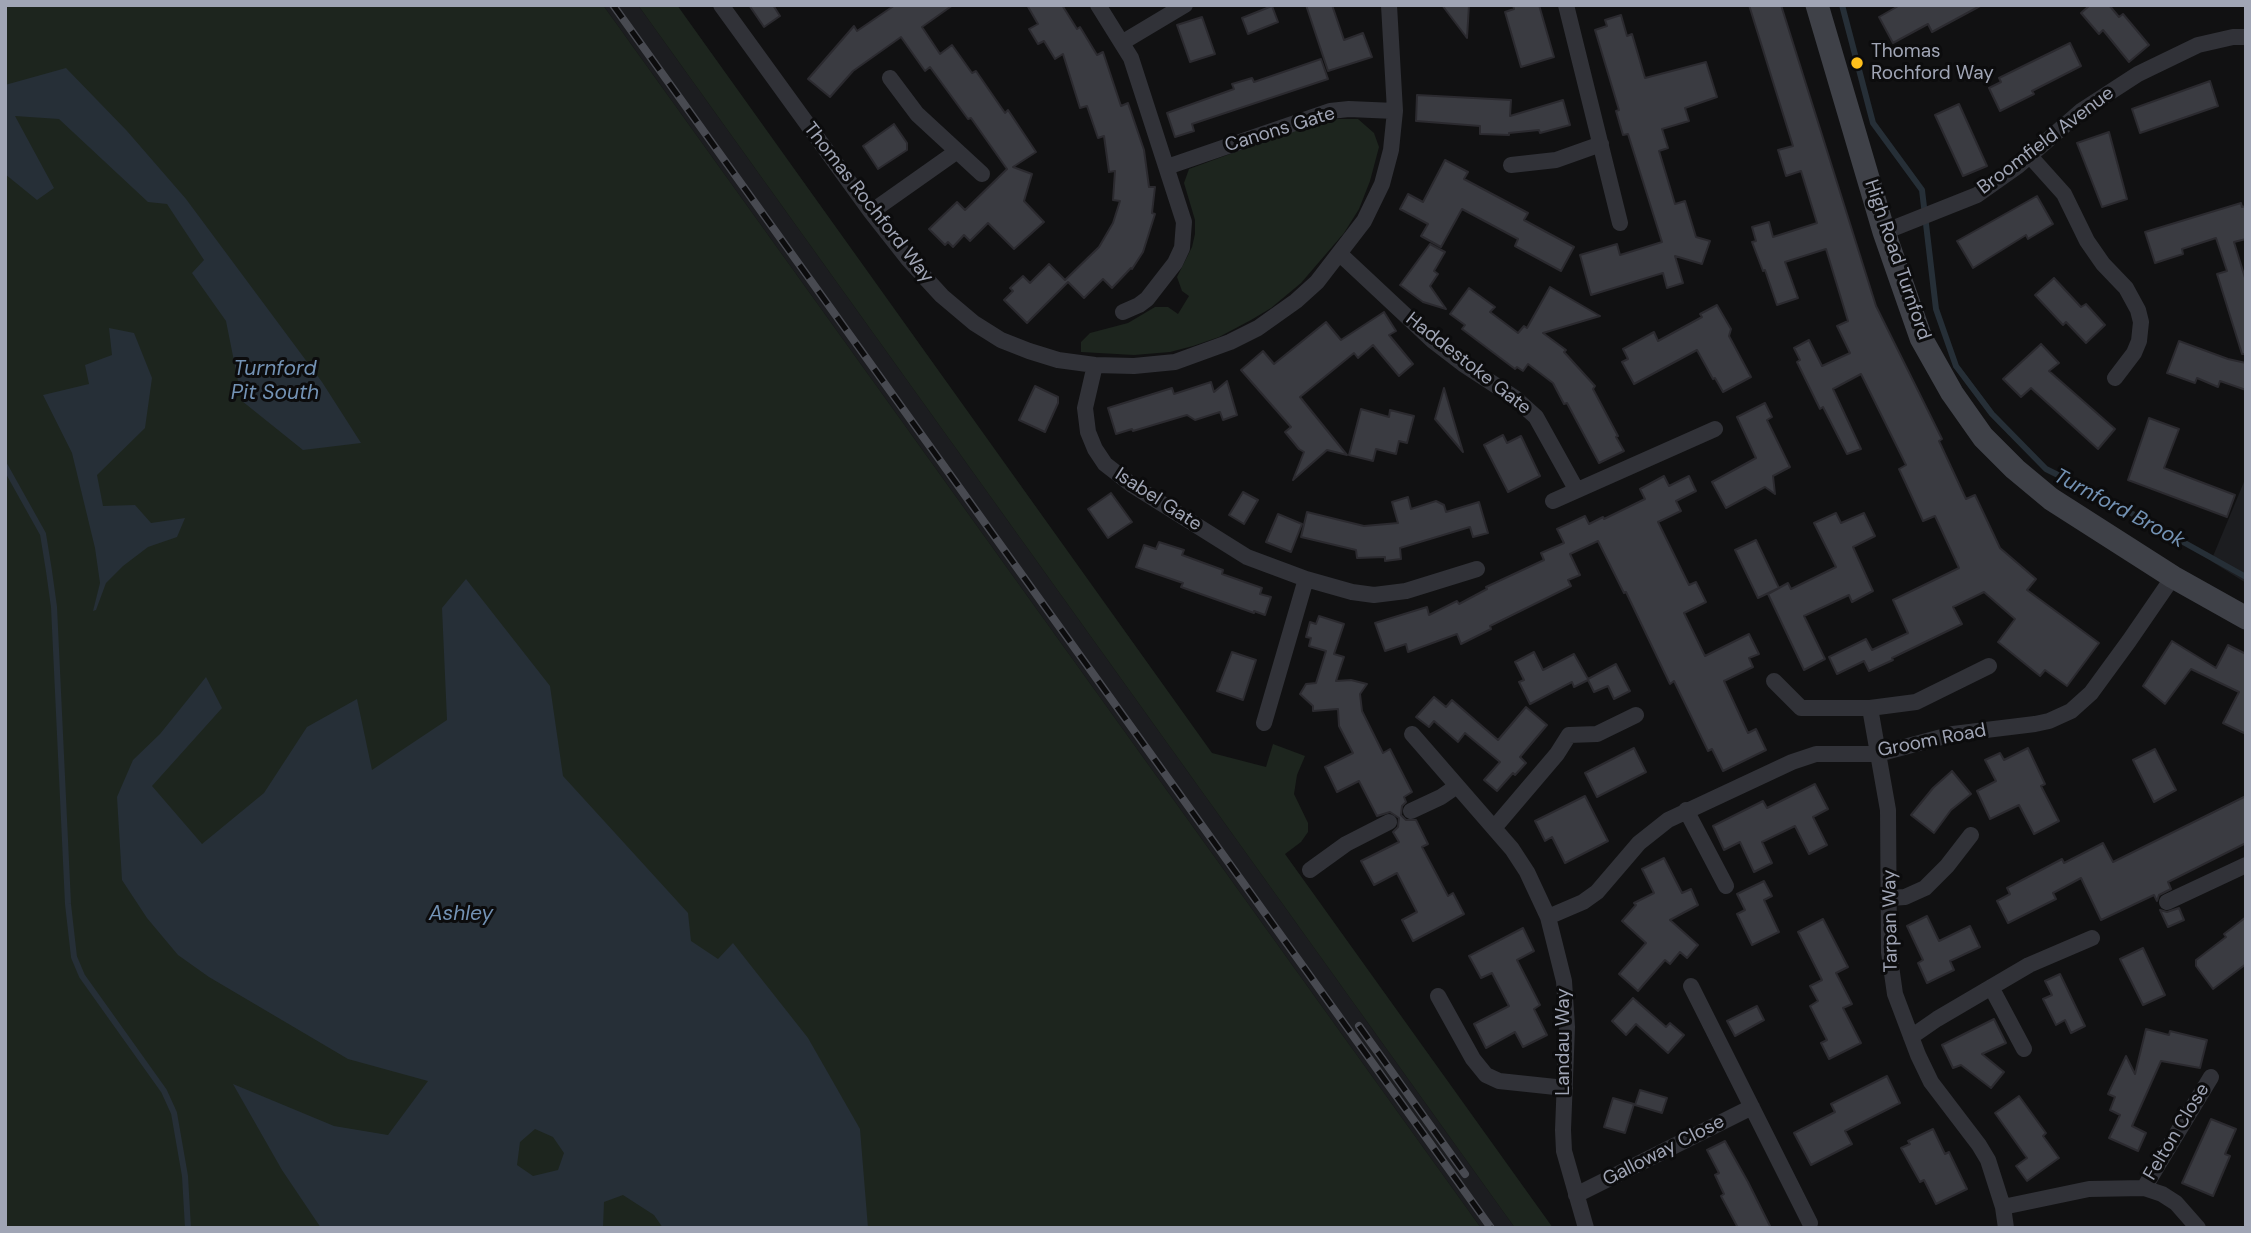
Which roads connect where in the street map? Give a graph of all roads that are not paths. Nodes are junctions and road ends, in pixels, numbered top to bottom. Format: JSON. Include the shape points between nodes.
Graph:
{"nodes":[{"id":1,"x":721,"y":5,"type":"edge"},
{"id":2,"x":1098,"y":5,"type":"edge"},
{"id":3,"x":1185,"y":5,"type":"edge"},
{"id":4,"x":1389,"y":5,"type":"edge"},
{"id":5,"x":1566,"y":5,"type":"edge"},
{"id":6,"x":1817,"y":5,"type":"edge"},
{"id":7,"x":2246,"y":37,"type":"edge"},
{"id":8,"x":1123,"y":42,"type":"junction"},
{"id":9,"x":890,"y":78,"type":"dead end"},
{"id":10,"x":1395,"y":111,"type":"junction"},
{"id":11,"x":1601,"y":145,"type":"junction"},
{"id":12,"x":956,"y":152,"type":"junction"},
{"id":13,"x":2029,"y":155,"type":"junction"},
{"id":14,"x":1511,"y":165,"type":"dead end"},
{"id":15,"x":1167,"y":167,"type":"junction"},
{"id":16,"x":982,"y":174,"type":"dead end"},
{"id":17,"x":872,"y":212,"type":"junction"},
{"id":18,"x":1620,"y":223,"type":"dead end"},
{"id":19,"x":1884,"y":232,"type":"junction"},
{"id":20,"x":1340,"y":254,"type":"junction"},
{"id":21,"x":1123,"y":312,"type":"dead end"},
{"id":22,"x":1096,"y":365,"type":"junction"},
{"id":23,"x":2115,"y":378,"type":"dead end"},
{"id":24,"x":1714,"y":429,"type":"dead end"},
{"id":25,"x":1576,"y":489,"type":"junction"},
{"id":26,"x":1553,"y":501,"type":"dead end"},
{"id":27,"x":1477,"y":569,"type":"dead end"},
{"id":28,"x":2173,"y":577,"type":"junction"},
{"id":29,"x":1306,"y":579,"type":"junction"},
{"id":30,"x":2246,"y":618,"type":"edge"},
{"id":31,"x":1989,"y":666,"type":"dead end"},
{"id":32,"x":1774,"y":681,"type":"dead end"},
{"id":33,"x":1870,"y":708,"type":"junction"},
{"id":34,"x":1636,"y":715,"type":"dead end"},
{"id":35,"x":1264,"y":723,"type":"dead end"},
{"id":36,"x":1412,"y":734,"type":"dead end"},
{"id":37,"x":1878,"y":754,"type":"junction"},
{"id":38,"x":1457,"y":786,"type":"junction"},
{"id":39,"x":1686,"y":810,"type":"junction"},
{"id":40,"x":1411,"y":811,"type":"dead end"},
{"id":41,"x":1389,"y":822,"type":"dead end"},
{"id":42,"x":1494,"y":828,"type":"junction"},
{"id":43,"x":1971,"y":835,"type":"dead end"},
{"id":44,"x":2246,"y":865,"type":"edge"},
{"id":45,"x":1310,"y":870,"type":"dead end"},
{"id":46,"x":1726,"y":886,"type":"dead end"},
{"id":47,"x":1890,"y":898,"type":"junction"},
{"id":48,"x":2167,"y":902,"type":"dead end"},
{"id":49,"x":1548,"y":917,"type":"junction"},
{"id":50,"x":2092,"y":938,"type":"dead end"},
{"id":51,"x":1691,"y":986,"type":"dead end"},
{"id":52,"x":1991,"y":987,"type":"junction"},
{"id":53,"x":1438,"y":996,"type":"dead end"},
{"id":54,"x":1911,"y":1037,"type":"junction"},
{"id":55,"x":2024,"y":1049,"type":"dead end"},
{"id":56,"x":2211,"y":1077,"type":"dead end"},
{"id":57,"x":1565,"y":1088,"type":"junction"},
{"id":58,"x":1752,"y":1107,"type":"junction"},
{"id":59,"x":2144,"y":1188,"type":"junction"},
{"id":60,"x":1576,"y":1195,"type":"junction"},
{"id":61,"x":2003,"y":1207,"type":"junction"},
{"id":62,"x":1810,"y":1223,"type":"dead end"},
{"id":63,"x":1586,"y":1228,"type":"edge"},
{"id":64,"x":2006,"y":1228,"type":"edge"},
{"id":65,"x":2198,"y":1228,"type":"edge"}],
"edges":[{"from":1,"to":17,"type":"street","name":"Thomas Rochford Way"},
{"from":2,"to":8,"type":"street"},
{"from":3,"to":8,"type":"street"},
{"from":4,"to":10,"type":"street","name":"Thomas Rochford Way"},
{"from":5,"to":11,"type":"street"},
{"from":6,"to":19,"type":"main road","name":"High Road Turnford"},
{"from":7,"to":13,"type":"street","name":"Broomfield Avenue","via":[[2198,46],[2138,74],[2081,111]]},
{"from":8,"to":15,"type":"street"},
{"from":9,"to":12,"type":"street","via":[[917,114]]},
{"from":10,"to":15,"type":"street","name":"Canons Gate","via":[[1331,111]]},
{"from":10,"to":20,"type":"street","name":"Thomas Rochford Way","via":[[1382,184],[1364,221]]},
{"from":11,"to":14,"type":"street","via":[[1556,160]]},
{"from":11,"to":18,"type":"street"},
{"from":12,"to":16,"type":"street"},
{"from":12,"to":17,"type":"street"},
{"from":13,"to":19,"type":"street","name":"Broomfield Avenue","via":[[1977,195]]},
{"from":13,"to":23,"type":"street","via":[[2064,194],[2087,241],[2138,310],[2139,341]]},
{"from":15,"to":21,"type":"street","via":[[1184,222],[1182,248],[1155,291]]},
{"from":17,"to":22,"type":"street","name":"Thomas Rochford Way","via":[[942,296],[974,323],[1029,351]]},
{"from":19,"to":28,"type":"main road","name":"High Road Turnford","via":[[1921,338],[1983,437],[2051,499]]},
{"from":20,"to":22,"type":"street","name":"Thomas Rochford Way","via":[[1296,301],[1230,342],[1175,362]]},
{"from":20,"to":25,"type":"street","name":"Haddestoke Gate","via":[[1433,341],[1536,417]]},
{"from":22,"to":29,"type":"street","name":"Isabel Gate","via":[[1085,408],[1088,432],[1105,464],[1225,545]]},
{"from":24,"to":25,"type":"street"},
{"from":25,"to":26,"type":"street"},
{"from":27,"to":29,"type":"street","name":"Isabel Gate","via":[[1390,594],[1352,592]]},
{"from":28,"to":30,"type":"main road","name":"High Road Turnford"},
{"from":28,"to":37,"type":"street","name":"Groom Road","via":[[2091,692],[2071,710],[2035,724],[1953,734]]},
{"from":29,"to":35,"type":"street"},
{"from":31,"to":33,"type":"street","via":[[1916,702]]},
{"from":32,"to":33,"type":"street","via":[[1801,708]]},
{"from":33,"to":37,"type":"street","name":"Tarpan Way"},
{"from":34,"to":42,"type":"street","via":[[1597,734],[1569,735]]},
{"from":36,"to":38,"type":"street","name":"Landau Way"},
{"from":37,"to":39,"type":"street","name":"Groom Road","via":[[1816,754]]},
{"from":37,"to":47,"type":"street","name":"Tarpan Way","via":[[1888,810]]},
{"from":38,"to":40,"type":"street"},
{"from":38,"to":42,"type":"street","name":"Landau Way"},
{"from":39,"to":46,"type":"street"},
{"from":39,"to":49,"type":"street","name":"Groom Road","via":[[1639,843],[1597,892]]},
{"from":41,"to":45,"type":"street","via":[[1346,844]]},
{"from":42,"to":49,"type":"street","name":"Landau Way","via":[[1527,872]]},
{"from":43,"to":47,"type":"street","via":[[1925,888]]},
{"from":44,"to":48,"type":"street"},
{"from":47,"to":54,"type":"street","name":"Tarpan Way","via":[[1892,979]]},
{"from":49,"to":57,"type":"street","name":"Landau Way","via":[[1564,981]]},
{"from":50,"to":52,"type":"street"},
{"from":51,"to":58,"type":"street"},
{"from":52,"to":54,"type":"street"},
{"from":52,"to":55,"type":"street"},
{"from":53,"to":57,"type":"street","via":[[1472,1059],[1486,1075],[1499,1081]]},
{"from":54,"to":61,"type":"street","name":"Tarpan Way","via":[[1931,1082],[1988,1160]]},
{"from":56,"to":59,"type":"street","name":"Felton Close"},
{"from":57,"to":60,"type":"street","name":"Landau Way","via":[[1564,1152]]},
{"from":58,"to":60,"type":"street","name":"Galloway Close"},
{"from":58,"to":62,"type":"street"},
{"from":59,"to":61,"type":"street","name":"Felton Close","via":[[2089,1189]]},
{"from":59,"to":65,"type":"street","name":"Felton Close","via":[[2176,1203]]},
{"from":60,"to":63,"type":"street","name":"Landau Way"},
{"from":61,"to":64,"type":"street","name":"Tarpan Way"}]}
